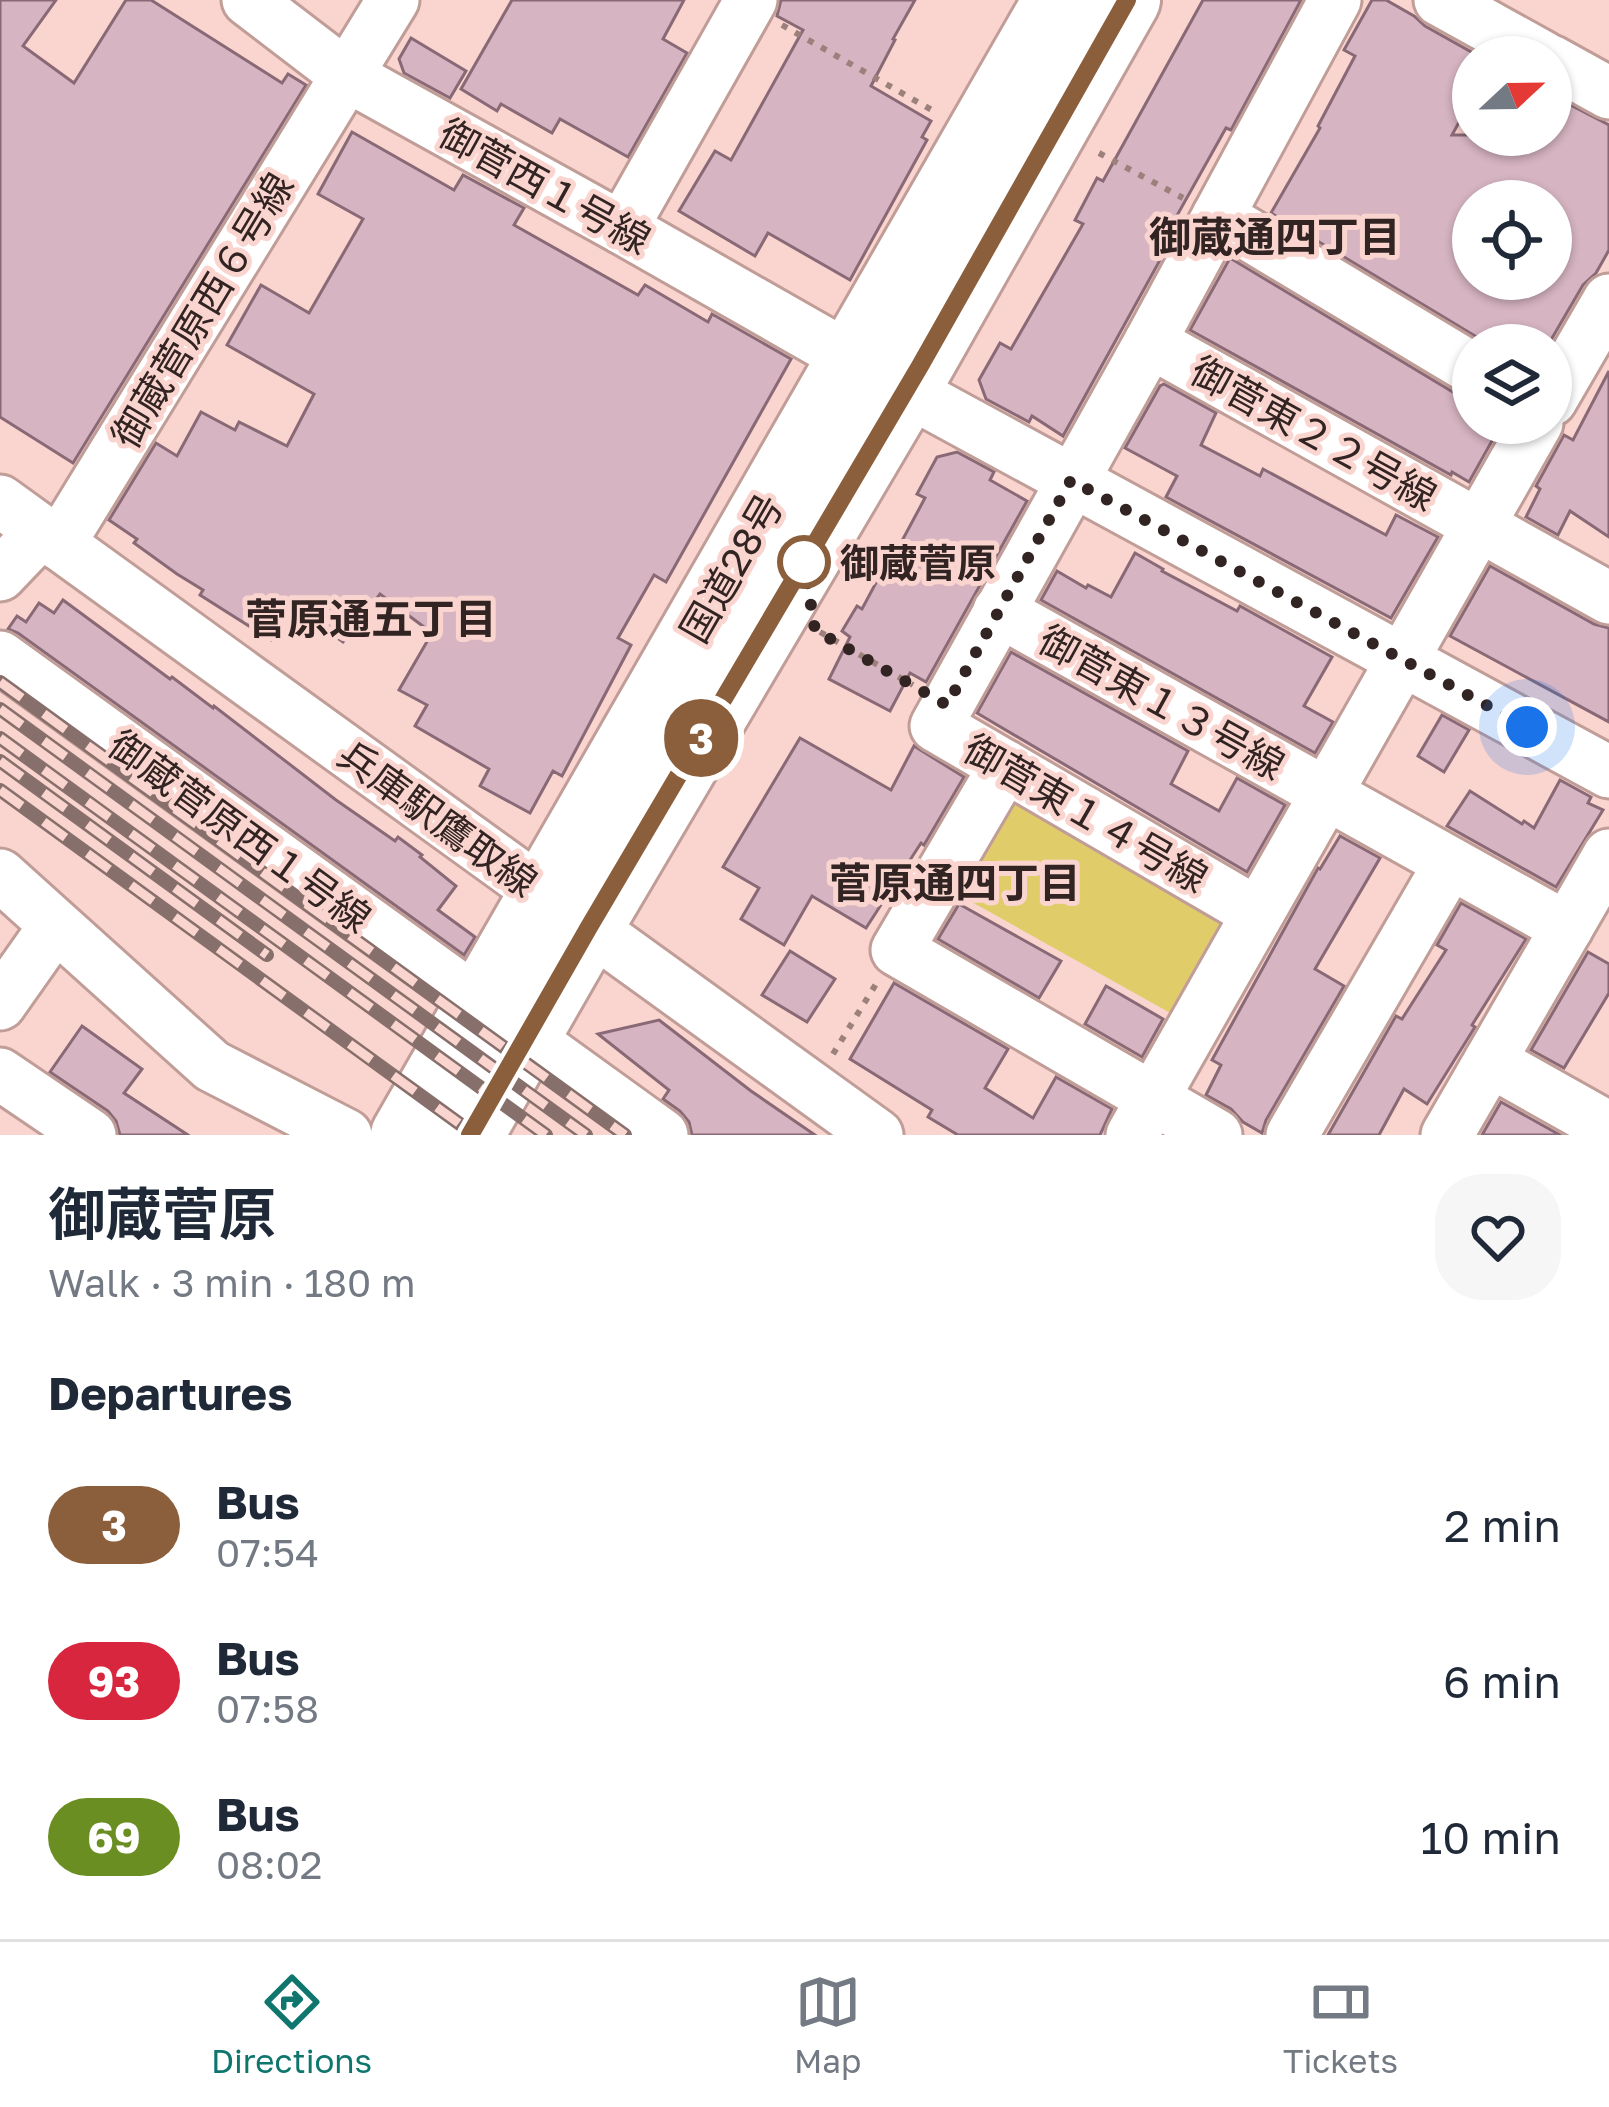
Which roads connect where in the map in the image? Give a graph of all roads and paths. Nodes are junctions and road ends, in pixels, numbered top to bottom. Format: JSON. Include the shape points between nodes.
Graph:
{"nodes":[{"id":1,"x":248,"y":0,"type":"edge"},
{"id":2,"x":393,"y":0,"type":"edge"},
{"id":3,"x":1057,"y":0,"type":"edge"},
{"id":4,"x":1126,"y":0,"type":"edge"},
{"id":5,"x":1335,"y":0,"type":"edge"},
{"id":6,"x":1440,"y":0,"type":"edge"},
{"id":7,"x":746,"y":2,"type":"edge"},
{"id":8,"x":1505,"y":36,"type":"edge"},
{"id":9,"x":1572,"y":73,"type":"edge"},
{"id":10,"x":346,"y":75,"type":"junction"},
{"id":11,"x":1609,"y":93,"type":"edge"},
{"id":12,"x":951,"y":121,"type":"dead end"},
{"id":13,"x":1087,"y":147,"type":"dead end"},
{"id":14,"x":1218,"y":216,"type":"junction"},
{"id":15,"x":622,"y":228,"type":"junction"},
{"id":16,"x":1609,"y":300,"type":"edge"},
{"id":17,"x":1150,"y":342,"type":"junction"},
{"id":18,"x":1452,"y":355,"type":"edge"},
{"id":19,"x":1572,"y":364,"type":"edge"},
{"id":20,"x":879,"y":374,"type":"junction"},
{"id":21,"x":1525,"y":444,"type":"edge"},
{"id":22,"x":1071,"y":480,"type":"junction"},
{"id":23,"x":0,"y":501,"type":"edge"},
{"id":24,"x":1479,"y":524,"type":"junction"},
{"id":25,"x":51,"y":538,"type":"junction"},
{"id":26,"x":0,"y":575,"type":"edge"},
{"id":27,"x":1606,"y":589,"type":"edge"},
{"id":28,"x":999,"y":611,"type":"junction"},
{"id":29,"x":815,"y":630,"type":"dead end"},
{"id":30,"x":0,"y":657,"type":"edge"},
{"id":31,"x":1403,"y":659,"type":"junction"},
{"id":32,"x":947,"y":705,"type":"junction"},
{"id":33,"x":1005,"y":766,"type":"junction"},
{"id":34,"x":1609,"y":772,"type":"edge"},
{"id":35,"x":1326,"y":794,"type":"junction"},
{"id":36,"x":1609,"y":854,"type":"edge"},
{"id":37,"x":1450,"y":863,"type":"junction"},
{"id":38,"x":0,"y":875,"type":"edge"},
{"id":39,"x":566,"y":911,"type":"junction"},
{"id":40,"x":1257,"y":913,"type":"junction"},
{"id":41,"x":55,"y":926,"type":"junction"},
{"id":42,"x":1567,"y":928,"type":"junction"},
{"id":43,"x":897,"y":950,"type":"junction"},
{"id":44,"x":0,"y":1004,"type":"edge"},
{"id":45,"x":503,"y":1020,"type":"junction"},
{"id":46,"x":1490,"y":1061,"type":"junction"},
{"id":47,"x":828,"y":1063,"type":"dead end"},
{"id":48,"x":0,"y":1073,"type":"edge"},
{"id":49,"x":1142,"y":1116,"type":"edge"},
{"id":50,"x":1609,"y":1128,"type":"edge"},
{"id":51,"x":90,"y":1135,"type":"edge"},
{"id":52,"x":346,"y":1135,"type":"edge"},
{"id":53,"x":404,"y":1135,"type":"edge"},
{"id":54,"x":470,"y":1135,"type":"edge"},
{"id":55,"x":662,"y":1135,"type":"edge"},
{"id":56,"x":877,"y":1135,"type":"edge"},
{"id":57,"x":1216,"y":1135,"type":"edge"},
{"id":58,"x":1292,"y":1135,"type":"edge"},
{"id":59,"x":1448,"y":1135,"type":"edge"}],
"edges":[{"from":1,"to":10,"type":"street","name":"御菅西１号線"},
{"from":2,"to":10,"type":"street","name":"御蔵菅原西６号線"},
{"from":3,"to":20,"type":"highway","name":"国道28号"},
{"from":4,"to":20,"type":"highway","name":"国道28号"},
{"from":5,"to":14,"type":"street","name":"御菅東１４号線"},
{"from":6,"to":8,"type":"street"},
{"from":7,"to":12,"type":"path"},
{"from":7,"to":15,"type":"street"},
{"from":9,"to":11,"type":"street"},
{"from":10,"to":15,"type":"street","name":"御菅西１号線"},
{"from":10,"to":25,"type":"street","name":"御蔵菅原西６号線"},
{"from":13,"to":14,"type":"path"},
{"from":14,"to":17,"type":"street","name":"御菅東１４号線"},
{"from":14,"to":18,"type":"street"},
{"from":15,"to":20,"type":"street","name":"御菅西１号線"},
{"from":16,"to":19,"type":"street"},
{"from":17,"to":22,"type":"street","name":"御菅東１４号線"},
{"from":17,"to":24,"type":"street","name":"御菅東２２号線"},
{"from":20,"to":22,"type":"street","name":"御菅西１号線"},
{"from":20,"to":39,"type":"highway","name":"国道28号"},
{"from":21,"to":24,"type":"street"},
{"from":22,"to":28,"type":"street","name":"御菅東１４号線"},
{"from":22,"to":31,"type":"street","name":"御菅西１号線"},
{"from":23,"to":25,"type":"street","name":"兵庫駅鷹取線"},
{"from":24,"to":27,"type":"street","name":"御菅東２２号線"},
{"from":24,"to":31,"type":"street"},
{"from":25,"to":26,"type":"street","name":"御蔵菅原西６号線"},
{"from":25,"to":39,"type":"street","name":"兵庫駅鷹取線"},
{"from":28,"to":32,"type":"street","name":"御菅東１４号線"},
{"from":28,"to":35,"type":"street","name":"御菅東１３号線"},
{"from":29,"to":32,"type":"path","name":"御菅東１４号線"},
{"from":30,"to":45,"type":"street","name":"御蔵菅原西１号線"},
{"from":31,"to":34,"type":"street","name":"御菅西１号線"},
{"from":31,"to":35,"type":"street"},
{"from":32,"to":33,"type":"street","name":"御菅東１４号線","via":[[936,726]]},
{"from":33,"to":40,"type":"street","name":"御菅東１４号線"},
{"from":33,"to":43,"type":"street"},
{"from":35,"to":37,"type":"street","name":"御菅東１３号線"},
{"from":35,"to":40,"type":"street"},
{"from":36,"to":42,"type":"street"},
{"from":37,"to":42,"type":"street","name":"御菅東１３号線"},
{"from":37,"to":58,"type":"street"},
{"from":38,"to":41,"type":"street"},
{"from":39,"to":45,"type":"highway","name":"国道28号"},
{"from":39,"to":56,"type":"street","name":"兵庫駅鷹取線"},
{"from":40,"to":49,"type":"street"},
{"from":41,"to":44,"type":"street"},
{"from":41,"to":52,"type":"street","via":[[212,1066]]},
{"from":42,"to":46,"type":"street"},
{"from":43,"to":47,"type":"path"},
{"from":43,"to":49,"type":"street"},
{"from":45,"to":53,"type":"highway","name":"国道28号"},
{"from":45,"to":54,"type":"highway","name":"国道28号"},
{"from":45,"to":55,"type":"street","name":"御蔵菅原西１号線"},
{"from":46,"to":50,"type":"street"},
{"from":46,"to":59,"type":"street"},
{"from":48,"to":51,"type":"street"},
{"from":49,"to":57,"type":"street"}]}
